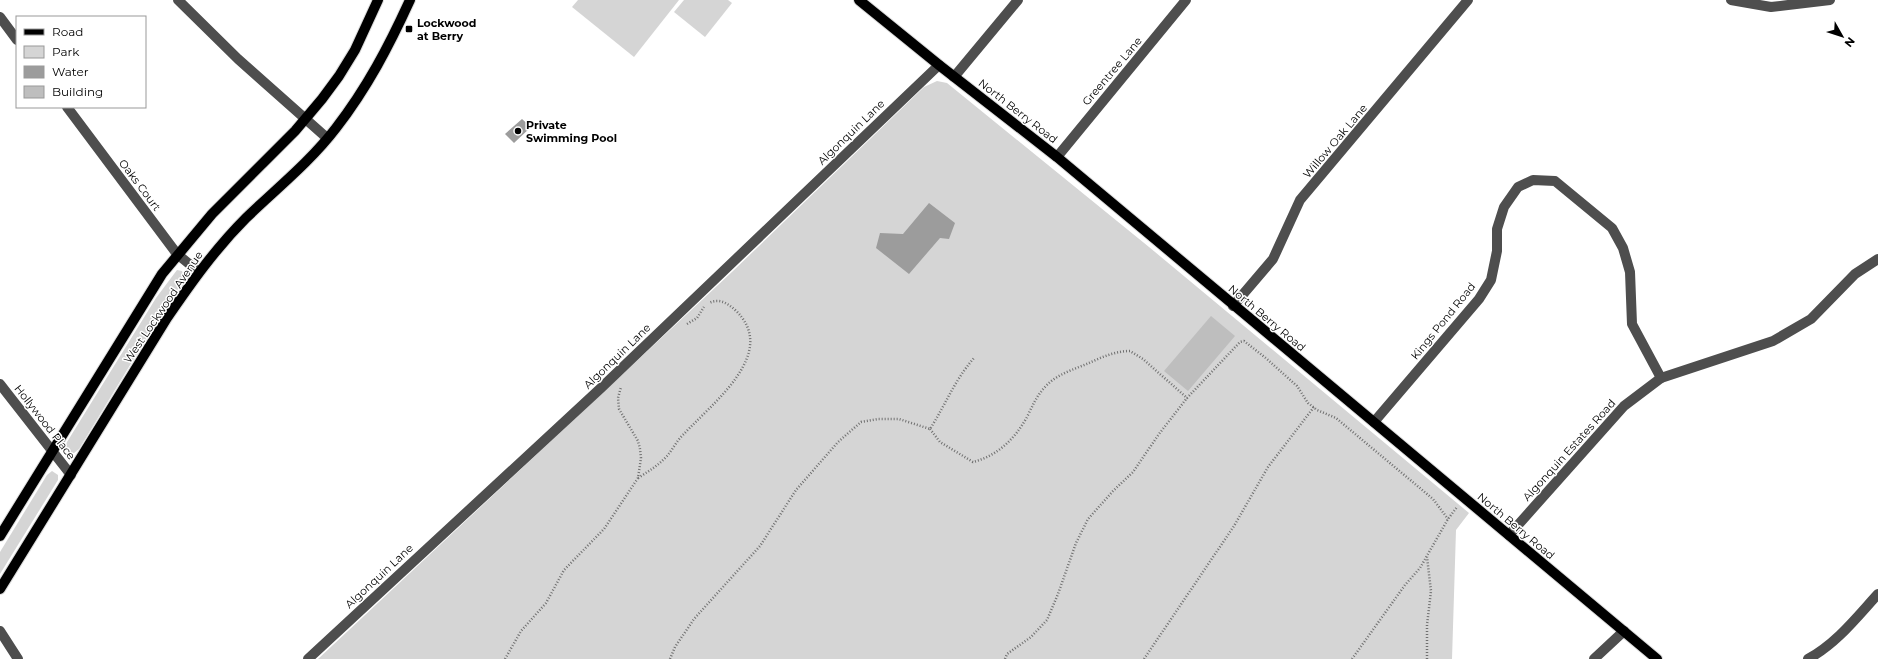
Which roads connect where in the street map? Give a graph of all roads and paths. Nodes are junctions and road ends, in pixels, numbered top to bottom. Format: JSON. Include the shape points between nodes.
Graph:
{"nodes":[{"id":1,"x":178,"y":0,"type":"edge"},
{"id":2,"x":378,"y":0,"type":"edge"},
{"id":3,"x":859,"y":0,"type":"edge"},
{"id":4,"x":1018,"y":0,"type":"edge"},
{"id":5,"x":1186,"y":0,"type":"edge"},
{"id":6,"x":1468,"y":0,"type":"edge"},
{"id":7,"x":1731,"y":0,"type":"edge"},
{"id":8,"x":1830,"y":0,"type":"edge"},
{"id":9,"x":407,"y":1,"type":"edge"},
{"id":10,"x":0,"y":17,"type":"edge"},
{"id":11,"x":16,"y":39,"type":"edge"},
{"id":12,"x":939,"y":65,"type":"junction"},
{"id":13,"x":954,"y":77,"type":"junction"},
{"id":14,"x":68,"y":108,"type":"edge"},
{"id":15,"x":305,"y":118,"type":"junction"},
{"id":16,"x":327,"y":138,"type":"junction"},
{"id":17,"x":1057,"y":157,"type":"junction"},
{"id":18,"x":178,"y":254,"type":"junction"},
{"id":19,"x":1878,"y":258,"type":"edge"},
{"id":20,"x":199,"y":272,"type":"junction"},
{"id":21,"x":1234,"y":306,"type":"junction"},
{"id":22,"x":683,"y":327,"type":"dead end"},
{"id":23,"x":974,"y":358,"type":"dead end"},
{"id":24,"x":1661,"y":378,"type":"junction"},
{"id":25,"x":0,"y":384,"type":"edge"},
{"id":26,"x":622,"y":385,"type":"dead end"},
{"id":27,"x":1187,"y":398,"type":"junction"},
{"id":28,"x":1314,"y":407,"type":"junction"},
{"id":29,"x":1374,"y":422,"type":"junction"},
{"id":30,"x":930,"y":429,"type":"junction"},
{"id":31,"x":52,"y":451,"type":"junction"},
{"id":32,"x":71,"y":475,"type":"junction"},
{"id":33,"x":638,"y":478,"type":"junction"},
{"id":34,"x":1465,"y":498,"type":"junction"},
{"id":35,"x":1448,"y":519,"type":"junction"},
{"id":36,"x":1509,"y":535,"type":"junction"},
{"id":37,"x":0,"y":536,"type":"edge"},
{"id":38,"x":1427,"y":556,"type":"junction"},
{"id":39,"x":0,"y":589,"type":"edge"},
{"id":40,"x":1878,"y":594,"type":"edge"},
{"id":41,"x":0,"y":631,"type":"edge"},
{"id":42,"x":1624,"y":631,"type":"junction"},
{"id":43,"x":18,"y":659,"type":"edge"},
{"id":44,"x":308,"y":659,"type":"edge"},
{"id":45,"x":505,"y":659,"type":"edge"},
{"id":46,"x":670,"y":659,"type":"edge"},
{"id":47,"x":1004,"y":659,"type":"edge"},
{"id":48,"x":1144,"y":659,"type":"edge"},
{"id":49,"x":1352,"y":659,"type":"edge"},
{"id":50,"x":1427,"y":659,"type":"edge"},
{"id":51,"x":1594,"y":659,"type":"edge"},
{"id":52,"x":1657,"y":659,"type":"edge"},
{"id":53,"x":1808,"y":659,"type":"edge"}],
"edges":[{"from":1,"to":15,"type":"street","via":[[238,59]]},
{"from":2,"to":15,"type":"main road","name":"West Lockwood Avenue","via":[[355,50],[339,76]]},
{"from":3,"to":12,"type":"main road","name":"North Berry Road"},
{"from":4,"to":13,"type":"street"},
{"from":5,"to":17,"type":"street","name":"Greentree Lane"},
{"from":6,"to":21,"type":"street","name":"Willow Oak Lane","via":[[1300,200],[1273,260]]},
{"from":7,"to":8,"type":"street","via":[[1771,7]]},
{"from":9,"to":16,"type":"main road","name":"West Lockwood Avenue","via":[[383,58],[358,98]]},
{"from":10,"to":11,"type":"street"},
{"from":12,"to":13,"type":"main road","name":"North Berry Road"},
{"from":12,"to":44,"type":"street","name":"Algonquin Lane","via":[[602,387]]},
{"from":13,"to":17,"type":"main road","name":"North Berry Road"},
{"from":14,"to":18,"type":"street","name":"Oaks Court"},
{"from":15,"to":16,"type":"street"},
{"from":15,"to":18,"type":"main road","name":"West Lockwood Avenue","via":[[212,214]]},
{"from":16,"to":20,"type":"main road","name":"West Lockwood Avenue","via":[[236,228]]},
{"from":17,"to":21,"type":"main road","name":"North Berry Road"},
{"from":18,"to":20,"type":"street","name":"Oaks Court"},
{"from":18,"to":31,"type":"main road","name":"West Lockwood Avenue","via":[[162,274]]},
{"from":19,"to":24,"type":"street","name":"Algonquin Estates Road","via":[[1854,274],[1811,319],[1773,342]]},
{"from":20,"to":32,"type":"main road","name":"West Lockwood Avenue","via":[[167,318]]},
{"from":21,"to":29,"type":"main road","name":"North Berry Road"},
{"from":22,"to":33,"type":"path","via":[[697,318],[712,301],[717,300],[728,305],[738,313],[748,329],[749,350],[746,361],[734,382],[662,461]]},
{"from":23,"to":30,"type":"path","via":[[955,382]]},
{"from":24,"to":29,"type":"street","name":"Kings Pond Road","via":[[1632,324],[1630,272],[1623,248],[1612,228],[1555,181],[1533,180],[1518,188],[1504,207],[1497,229],[1497,251],[1491,280],[1479,299]]},
{"from":24,"to":36,"type":"street","name":"Algonquin Estates Road","via":[[1624,406]]},
{"from":25,"to":31,"type":"street","name":"Hollywood Place"},
{"from":26,"to":33,"type":"path","via":[[618,398],[619,409],[638,441],[641,458]]},
{"from":27,"to":28,"type":"path","via":[[1242,340],[1267,359]]},
{"from":27,"to":30,"type":"path","via":[[1143,360],[1130,351],[1124,351],[1101,358],[1054,379],[1039,394],[1026,418],[1008,441],[997,453],[986,458],[973,462],[940,442]]},
{"from":27,"to":47,"type":"path","via":[[1133,472],[1088,519],[1076,543],[1047,620]]},
{"from":28,"to":35,"type":"path","via":[[1333,416],[1374,448],[1434,499]]},
{"from":28,"to":48,"type":"path","via":[[1268,466],[1234,526]]},
{"from":29,"to":34,"type":"main road","name":"North Berry Road"},
{"from":30,"to":46,"type":"path","via":[[899,418],[878,419],[861,422],[838,442],[796,490],[760,546],[694,618]]},
{"from":31,"to":32,"type":"street","name":"Hollywood Place"},
{"from":31,"to":37,"type":"main road","name":"West Lockwood Avenue"},
{"from":32,"to":39,"type":"main road","name":"West Lockwood Avenue"},
{"from":33,"to":45,"type":"path","via":[[604,530],[564,570],[546,603],[521,631]]},
{"from":34,"to":35,"type":"path"},
{"from":34,"to":36,"type":"main road","name":"North Berry Road"},
{"from":35,"to":38,"type":"path"},
{"from":36,"to":42,"type":"main road","name":"North Berry Road"},
{"from":38,"to":49,"type":"path"},
{"from":38,"to":50,"type":"path","via":[[1431,591]]},
{"from":40,"to":53,"type":"street","via":[[1841,636]]},
{"from":41,"to":43,"type":"street"},
{"from":42,"to":51,"type":"street"},
{"from":42,"to":52,"type":"main road","name":"North Berry Road"}]}
